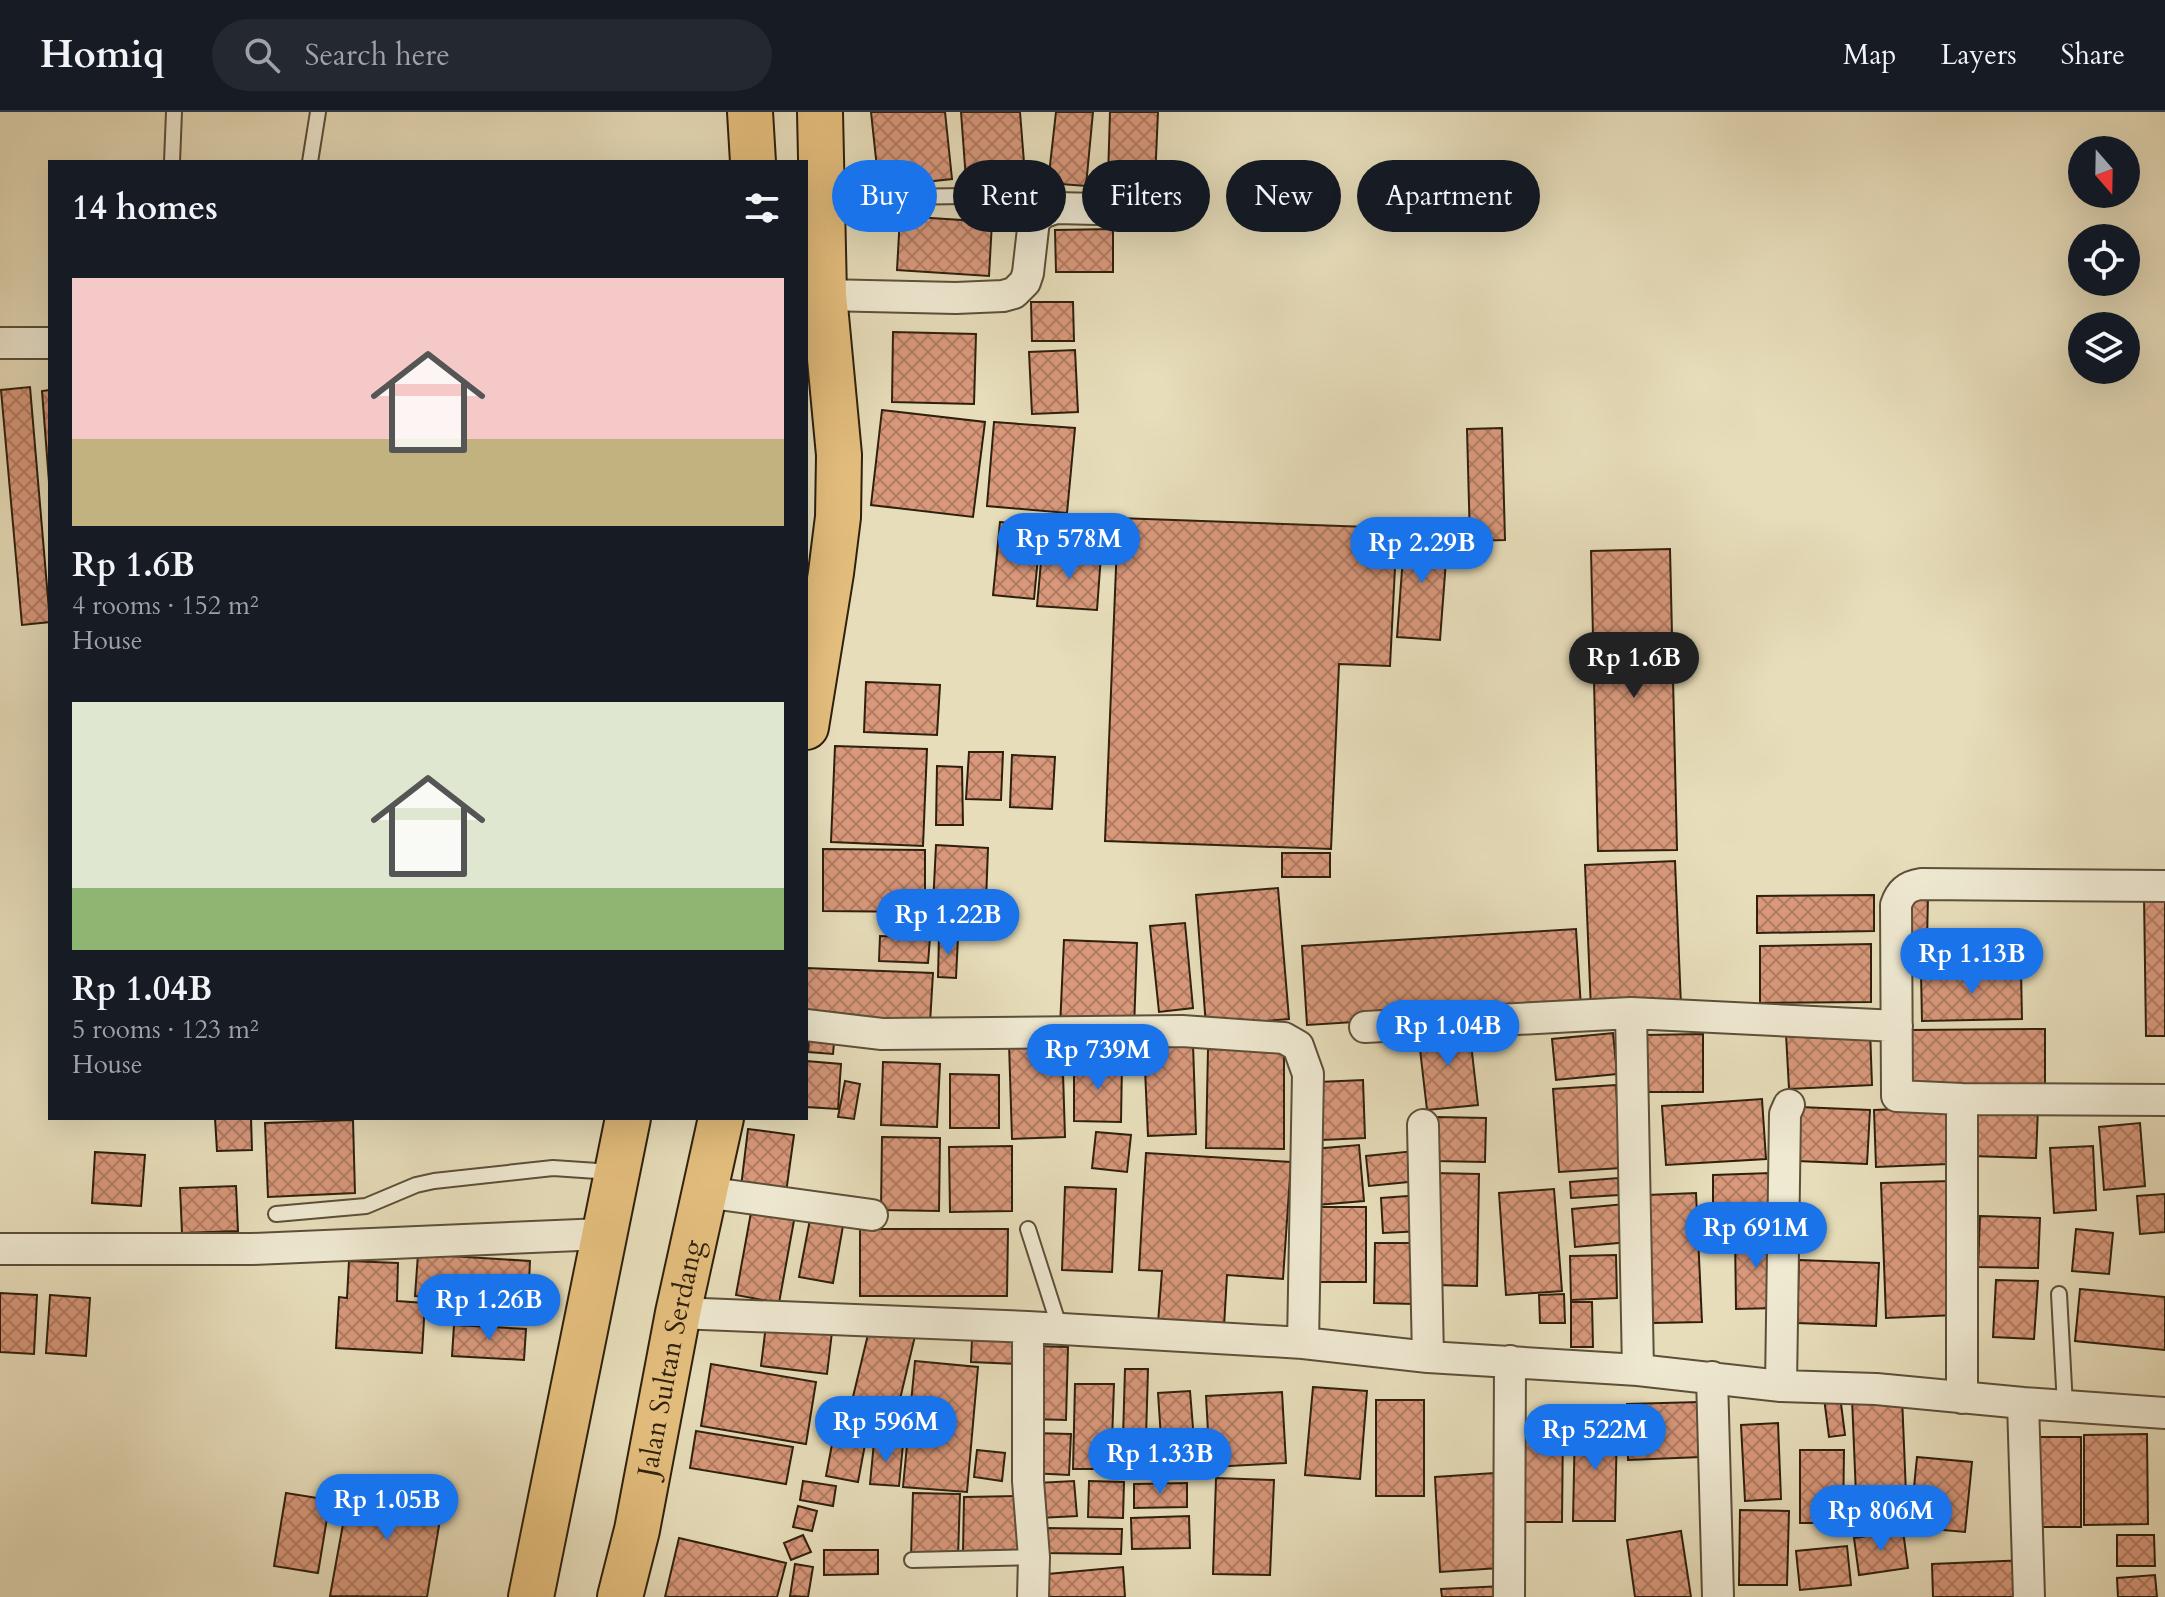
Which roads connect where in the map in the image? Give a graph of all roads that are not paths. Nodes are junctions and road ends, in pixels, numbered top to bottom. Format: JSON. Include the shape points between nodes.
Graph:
{"nodes":[{"id":1,"x":174,"y":112,"type":"edge"},
{"id":2,"x":318,"y":112,"type":"edge"},
{"id":3,"x":750,"y":112,"type":"edge"},
{"id":4,"x":820,"y":112,"type":"edge"},
{"id":5,"x":172,"y":160,"type":"edge"},
{"id":6,"x":310,"y":160,"type":"edge"},
{"id":7,"x":753,"y":160,"type":"edge"},
{"id":8,"x":953,"y":196,"type":"edge"},
{"id":9,"x":821,"y":198,"type":"junction"},
{"id":10,"x":1082,"y":209,"type":"edge"},
{"id":11,"x":824,"y":295,"type":"junction"},
{"id":12,"x":0,"y":343,"type":"edge"},
{"id":13,"x":48,"y":343,"type":"edge"},
{"id":14,"x":808,"y":715,"type":"edge"},
{"id":15,"x":2165,"y":886,"type":"edge"},
{"id":16,"x":1631,"y":1013,"type":"junction"},
{"id":17,"x":808,"y":1025,"type":"edge"},
{"id":18,"x":1897,"y":1026,"type":"junction"},
{"id":19,"x":1365,"y":1027,"type":"dead end"},
{"id":20,"x":1962,"y":1099,"type":"junction"},
{"id":21,"x":2165,"y":1100,"type":"edge"},
{"id":22,"x":1789,"y":1105,"type":"dead end"},
{"id":23,"x":628,"y":1120,"type":"edge"},
{"id":24,"x":721,"y":1120,"type":"edge"},
{"id":25,"x":1423,"y":1125,"type":"dead end"},
{"id":26,"x":617,"y":1172,"type":"junction"},
{"id":27,"x":704,"y":1192,"type":"junction"},
{"id":28,"x":276,"y":1214,"type":"dead end"},
{"id":29,"x":872,"y":1215,"type":"dead end"},
{"id":30,"x":1028,"y":1229,"type":"dead end"},
{"id":31,"x":603,"y":1234,"type":"junction"},
{"id":32,"x":0,"y":1249,"type":"edge"},
{"id":33,"x":2059,"y":1294,"type":"dead end"},
{"id":34,"x":678,"y":1313,"type":"junction"},
{"id":35,"x":1028,"y":1327,"type":"junction"},
{"id":36,"x":1061,"y":1329,"type":"junction"},
{"id":37,"x":1303,"y":1343,"type":"junction"},
{"id":38,"x":1428,"y":1357,"type":"junction"},
{"id":39,"x":1510,"y":1361,"type":"junction"},
{"id":40,"x":1638,"y":1370,"type":"junction"},
{"id":41,"x":1712,"y":1377,"type":"junction"},
{"id":42,"x":1781,"y":1386,"type":"junction"},
{"id":43,"x":1962,"y":1398,"type":"junction"},
{"id":44,"x":2023,"y":1403,"type":"junction"},
{"id":45,"x":2065,"y":1406,"type":"junction"},
{"id":46,"x":2165,"y":1413,"type":"edge"},
{"id":47,"x":1034,"y":1557,"type":"junction"},
{"id":48,"x":912,"y":1560,"type":"dead end"},
{"id":49,"x":531,"y":1597,"type":"edge"},
{"id":50,"x":620,"y":1597,"type":"edge"},
{"id":51,"x":1033,"y":1597,"type":"edge"},
{"id":52,"x":1509,"y":1597,"type":"edge"},
{"id":53,"x":1718,"y":1597,"type":"edge"},
{"id":54,"x":2029,"y":1597,"type":"edge"}],
"edges":[{"from":1,"to":5,"type":"lane"},
{"from":2,"to":6,"type":"lane"},
{"from":3,"to":7,"type":"highway"},
{"from":4,"to":9,"type":"highway"},
{"from":8,"to":9,"type":"lane"},
{"from":9,"to":11,"type":"highway"},
{"from":10,"to":11,"type":"street","via":[[1056,208],[1034,220],[1028,273],[1014,293],[956,298]]},
{"from":11,"to":14,"type":"highway","via":[[839,455],[838,517]]},
{"from":12,"to":13,"type":"street"},
{"from":15,"to":18,"type":"street","via":[[1913,885],[1896,905]]},
{"from":16,"to":18,"type":"street"},
{"from":16,"to":19,"type":"street"},
{"from":16,"to":40,"type":"street"},
{"from":17,"to":37,"type":"street","via":[[882,1034],[1182,1031],[1284,1038],[1298,1046],[1308,1074]]},
{"from":18,"to":20,"type":"street","via":[[1897,1096]]},
{"from":20,"to":21,"type":"street"},
{"from":20,"to":43,"type":"street"},
{"from":22,"to":42,"type":"street"},
{"from":23,"to":26,"type":"highway"},
{"from":24,"to":27,"type":"highway","name":"Jalan Sultan Serdang"},
{"from":25,"to":38,"type":"street"},
{"from":26,"to":28,"type":"lane","via":[[553,1168],[434,1181],[366,1206]]},
{"from":26,"to":31,"type":"highway"},
{"from":27,"to":29,"type":"street"},
{"from":27,"to":34,"type":"highway","name":"Jalan Sultan Serdang"},
{"from":30,"to":36,"type":"lane"},
{"from":31,"to":32,"type":"street","via":[[252,1249]]},
{"from":31,"to":49,"type":"highway"},
{"from":33,"to":45,"type":"lane"},
{"from":34,"to":35,"type":"street"},
{"from":34,"to":50,"type":"highway","name":"Jalan Sultan Serdang"},
{"from":35,"to":36,"type":"street"},
{"from":35,"to":47,"type":"street","via":[[1028,1481]]},
{"from":36,"to":37,"type":"street"},
{"from":37,"to":38,"type":"street"},
{"from":38,"to":39,"type":"street"},
{"from":39,"to":40,"type":"street"},
{"from":39,"to":52,"type":"street"},
{"from":40,"to":41,"type":"street"},
{"from":41,"to":42,"type":"street"},
{"from":41,"to":53,"type":"street"},
{"from":42,"to":43,"type":"street"},
{"from":43,"to":44,"type":"street"},
{"from":44,"to":45,"type":"street"},
{"from":44,"to":54,"type":"street"},
{"from":45,"to":46,"type":"street"},
{"from":47,"to":48,"type":"lane"},
{"from":47,"to":51,"type":"street"}]}
